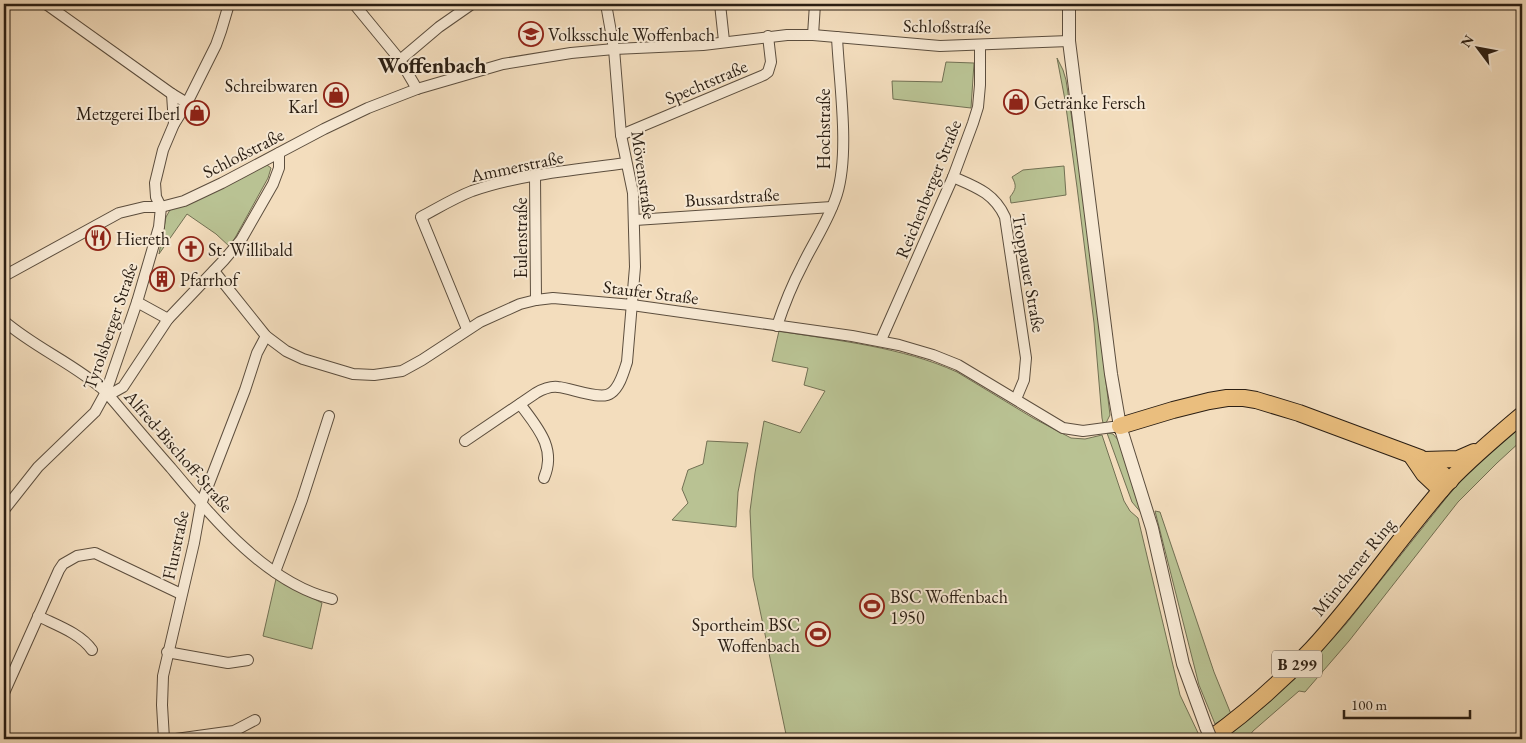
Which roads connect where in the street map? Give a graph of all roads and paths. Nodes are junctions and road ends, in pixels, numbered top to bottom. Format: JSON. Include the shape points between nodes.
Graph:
{"nodes":[{"id":1,"x":46,"y":4,"type":"edge"},
{"id":2,"x":229,"y":4,"type":"edge"},
{"id":3,"x":354,"y":4,"type":"edge"},
{"id":4,"x":472,"y":4,"type":"edge"},
{"id":5,"x":606,"y":4,"type":"edge"},
{"id":6,"x":720,"y":4,"type":"edge"},
{"id":7,"x":815,"y":4,"type":"edge"},
{"id":8,"x":1069,"y":4,"type":"edge"},
{"id":9,"x":813,"y":35,"type":"junction"},
{"id":10,"x":768,"y":36,"type":"junction"},
{"id":11,"x":837,"y":38,"type":"junction"},
{"id":12,"x":724,"y":41,"type":"junction"},
{"id":13,"x":1069,"y":41,"type":"junction"},
{"id":14,"x":980,"y":45,"type":"junction"},
{"id":15,"x":614,"y":49,"type":"junction"},
{"id":16,"x":400,"y":60,"type":"junction"},
{"id":17,"x":417,"y":89,"type":"junction"},
{"id":18,"x":172,"y":94,"type":"junction"},
{"id":19,"x":187,"y":103,"type":"junction"},
{"id":20,"x":174,"y":124,"type":"junction"},
{"id":21,"x":621,"y":135,"type":"junction"},
{"id":22,"x":279,"y":154,"type":"junction"},
{"id":23,"x":626,"y":163,"type":"junction"},
{"id":24,"x":536,"y":176,"type":"junction"},
{"id":25,"x":953,"y":177,"type":"junction"},
{"id":26,"x":161,"y":207,"type":"junction"},
{"id":27,"x":832,"y":207,"type":"junction"},
{"id":28,"x":634,"y":220,"type":"junction"},
{"id":29,"x":214,"y":271,"type":"junction"},
{"id":30,"x":4,"y":276,"type":"edge"},
{"id":31,"x":536,"y":300,"type":"junction"},
{"id":32,"x":137,"y":302,"type":"junction"},
{"id":33,"x":632,"y":305,"type":"junction"},
{"id":34,"x":168,"y":319,"type":"junction"},
{"id":35,"x":4,"y":320,"type":"edge"},
{"id":36,"x":777,"y":326,"type":"junction"},
{"id":37,"x":467,"y":329,"type":"junction"},
{"id":38,"x":266,"y":336,"type":"junction"},
{"id":39,"x":881,"y":340,"type":"junction"},
{"id":40,"x":106,"y":392,"type":"junction"},
{"id":41,"x":1016,"y":399,"type":"junction"},
{"id":42,"x":520,"y":404,"type":"junction"},
{"id":43,"x":1522,"y":415,"type":"edge"},
{"id":44,"x":329,"y":416,"type":"dead end"},
{"id":45,"x":1120,"y":426,"type":"junction"},
{"id":46,"x":465,"y":442,"type":"dead end"},
{"id":47,"x":1489,"y":443,"type":"junction"},
{"id":48,"x":1418,"y":458,"type":"junction"},
{"id":49,"x":544,"y":478,"type":"dead end"},
{"id":50,"x":1445,"y":486,"type":"junction"},
{"id":51,"x":201,"y":504,"type":"junction"},
{"id":52,"x":4,"y":510,"type":"edge"},
{"id":53,"x":275,"y":572,"type":"junction"},
{"id":54,"x":181,"y":594,"type":"junction"},
{"id":55,"x":332,"y":598,"type":"dead end"},
{"id":56,"x":38,"y":616,"type":"junction"},
{"id":57,"x":92,"y":650,"type":"dead end"},
{"id":58,"x":168,"y":652,"type":"junction"},
{"id":59,"x":248,"y":660,"type":"dead end"},
{"id":60,"x":4,"y":693,"type":"edge"},
{"id":61,"x":255,"y":720,"type":"dead end"},
{"id":62,"x":1209,"y":735,"type":"edge"},
{"id":63,"x":164,"y":739,"type":"edge"},
{"id":64,"x":176,"y":739,"type":"edge"}],
"edges":[{"from":1,"to":18,"type":"street"},
{"from":2,"to":19,"type":"street","name":"Tyrolsberger Straße","via":[[219,38]]},
{"from":3,"to":16,"type":"street"},
{"from":4,"to":16,"type":"street"},
{"from":5,"to":15,"type":"street","name":"Mövenstraße"},
{"from":6,"to":12,"type":"street"},
{"from":7,"to":9,"type":"street"},
{"from":8,"to":13,"type":"street"},
{"from":9,"to":10,"type":"street","name":"Schloßstraße"},
{"from":9,"to":11,"type":"street","name":"Schloßstraße"},
{"from":10,"to":12,"type":"street","name":"Schloßstraße"},
{"from":10,"to":21,"type":"street","name":"Spechtstraße","via":[[771,62],[764,75]]},
{"from":11,"to":14,"type":"street","name":"Schloßstraße","via":[[940,46]]},
{"from":11,"to":27,"type":"street","name":"Hochstraße","via":[[842,157],[838,192]]},
{"from":12,"to":15,"type":"street","name":"Schloßstraße"},
{"from":13,"to":14,"type":"street","name":"Schloßstraße"},
{"from":13,"to":45,"type":"street"},
{"from":14,"to":25,"type":"street","name":"Reichenberger Straße","via":[[978,107]]},
{"from":15,"to":17,"type":"street","name":"Schloßstraße","via":[[504,64]]},
{"from":15,"to":21,"type":"street","name":"Mövenstraße"},
{"from":16,"to":17,"type":"street"},
{"from":17,"to":22,"type":"street","name":"Schloßstraße","via":[[368,108]]},
{"from":18,"to":19,"type":"street"},
{"from":18,"to":20,"type":"street"},
{"from":19,"to":20,"type":"street","name":"Tyrolsberger Straße"},
{"from":20,"to":26,"type":"street","name":"Tyrolsberger Straße","via":[[156,176],[155,191]]},
{"from":21,"to":23,"type":"street","name":"Mövenstraße"},
{"from":22,"to":26,"type":"street","name":"Schloßstraße","via":[[203,192]]},
{"from":22,"to":29,"type":"street","via":[[279,168],[268,193],[234,249]]},
{"from":23,"to":24,"type":"street","name":"Ammerstraße"},
{"from":23,"to":28,"type":"street","name":"Mövenstraße","via":[[633,193]]},
{"from":24,"to":31,"type":"street","name":"Eulenstraße"},
{"from":24,"to":37,"type":"street","name":"Ammerstraße","via":[[471,192],[421,218]]},
{"from":25,"to":39,"type":"street","name":"Reichenberger Straße"},
{"from":25,"to":41,"type":"street","name":"Troppauer Straße","via":[[992,197],[1005,217],[1026,358],[1024,380]]},
{"from":26,"to":30,"type":"street","name":"Schloßstraße","via":[[119,213]]},
{"from":26,"to":32,"type":"street","name":"Tyrolsberger Straße","via":[[158,234]]},
{"from":27,"to":28,"type":"street","name":"Bussardstraße"},
{"from":27,"to":36,"type":"street","name":"Hochstraße","via":[[796,278]]},
{"from":28,"to":33,"type":"street","name":"Mövenstraße"},
{"from":29,"to":34,"type":"street"},
{"from":29,"to":38,"type":"street","name":"Staufer Straße"},
{"from":31,"to":33,"type":"street","name":"Staufer Straße","via":[[560,298]]},
{"from":31,"to":37,"type":"street","name":"Staufer Straße","via":[[520,304]]},
{"from":32,"to":34,"type":"street"},
{"from":32,"to":40,"type":"street","name":"Tyrolsberger Straße"},
{"from":33,"to":36,"type":"street","name":"Staufer Straße"},
{"from":33,"to":42,"type":"street","name":"Mövenstraße","via":[[627,362],[611,393],[606,396],[548,387]]},
{"from":34,"to":40,"type":"street","via":[[123,387]]},
{"from":35,"to":40,"type":"street","name":"Alfred-Bischoff-Straße"},
{"from":36,"to":39,"type":"street","name":"Staufer Straße"},
{"from":37,"to":38,"type":"street","name":"Staufer Straße","via":[[411,367],[374,375],[353,374],[303,359]]},
{"from":38,"to":51,"type":"street","name":"Flurstraße","via":[[257,352]]},
{"from":39,"to":41,"type":"street","name":"Staufer Straße","via":[[951,361]]},
{"from":40,"to":51,"type":"street","name":"Alfred-Bischoff-Straße"},
{"from":40,"to":52,"type":"street","name":"Tyrolsberger Straße","via":[[95,412],[38,467]]},
{"from":41,"to":45,"type":"street","name":"Staufer Straße","via":[[1068,430],[1089,431]]},
{"from":42,"to":46,"type":"street"},
{"from":42,"to":49,"type":"street","via":[[536,425],[548,451],[550,460]]},
{"from":43,"to":47,"type":"main road","name":"Münchener Ring","number":"B 299"},
{"from":44,"to":53,"type":"street"},
{"from":45,"to":48,"type":"main road","via":[[1194,404],[1222,398],[1244,398],[1305,416]]},
{"from":45,"to":62,"type":"street","via":[[1158,552],[1183,664]]},
{"from":47,"to":48,"type":"main road","via":[[1458,459]]},
{"from":47,"to":50,"type":"main road","name":"Münchener Ring","number":"B 299"},
{"from":48,"to":50,"type":"main road","via":[[1436,468]]},
{"from":50,"to":62,"type":"main road","name":"Münchener Ring","number":"B 299","via":[[1313,648],[1260,700]]},
{"from":51,"to":53,"type":"street","name":"Alfred-Bischoff-Straße","via":[[243,546]]},
{"from":51,"to":54,"type":"street","name":"Flurstraße"},
{"from":53,"to":55,"type":"street","name":"Alfred-Bischoff-Straße","via":[[308,591]]},
{"from":54,"to":56,"type":"street","via":[[101,555],[86,554],[69,559],[59,570]]},
{"from":54,"to":58,"type":"street","name":"Flurstraße"},
{"from":56,"to":57,"type":"street","via":[[75,634]]},
{"from":56,"to":60,"type":"street"},
{"from":58,"to":59,"type":"street","via":[[228,663]]},
{"from":58,"to":63,"type":"street","name":"Flurstraße","via":[[163,676]]},
{"from":61,"to":64,"type":"street","via":[[234,731]]}]}
